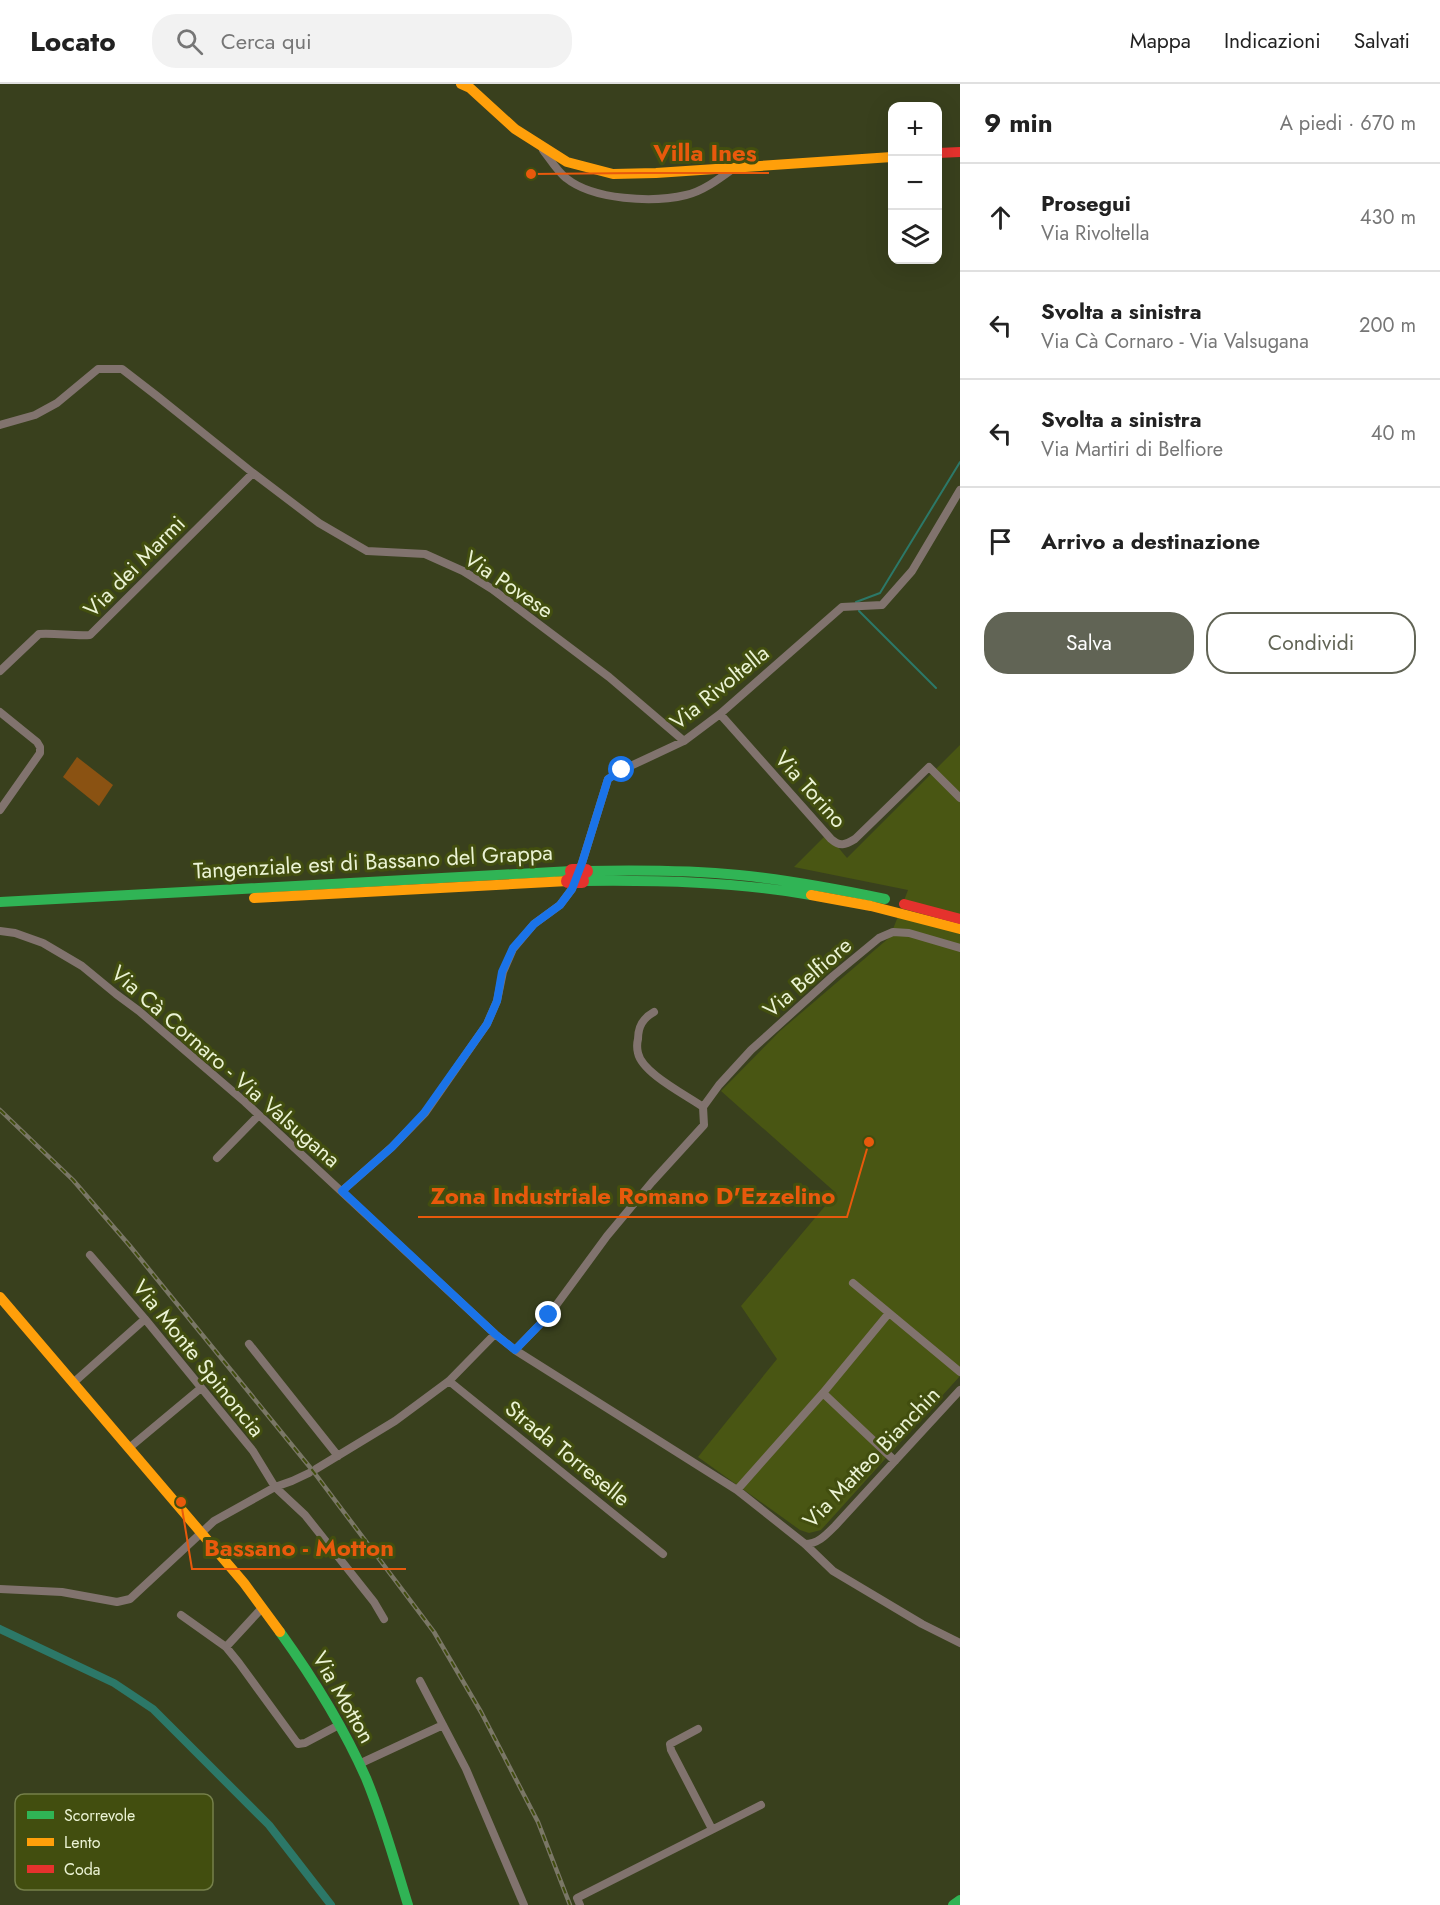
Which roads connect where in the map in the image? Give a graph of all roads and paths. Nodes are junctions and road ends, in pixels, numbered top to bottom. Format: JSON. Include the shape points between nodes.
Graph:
{"nodes":[{"id":1,"x":461,"y":84,"type":"edge"},
{"id":2,"x":537,"y":143,"type":"junction"},
{"id":3,"x":960,"y":152,"type":"edge"},
{"id":4,"x":942,"y":153,"type":"edge"},
{"id":5,"x":888,"y":157,"type":"edge"},
{"id":6,"x":735,"y":168,"type":"junction"},
{"id":7,"x":0,"y":425,"type":"edge"},
{"id":8,"x":253,"y":473,"type":"junction"},
{"id":9,"x":960,"y":490,"type":"edge"},
{"id":10,"x":0,"y":671,"type":"edge"},
{"id":11,"x":0,"y":712,"type":"edge"},
{"id":12,"x":720,"y":714,"type":"junction"},
{"id":13,"x":684,"y":741,"type":"junction"},
{"id":14,"x":960,"y":798,"type":"edge"},
{"id":15,"x":0,"y":810,"type":"edge"},
{"id":16,"x":577,"y":876,"type":"junction"},
{"id":17,"x":289,"y":891,"type":"junction"},
{"id":18,"x":0,"y":902,"type":"edge"},
{"id":19,"x":0,"y":910,"type":"edge"},
{"id":20,"x":960,"y":919,"type":"edge"},
{"id":21,"x":960,"y":929,"type":"edge"},
{"id":22,"x":0,"y":931,"type":"edge"},
{"id":23,"x":960,"y":948,"type":"edge"},
{"id":24,"x":654,"y":1012,"type":"dead end"},
{"id":25,"x":703,"y":1107,"type":"junction"},
{"id":26,"x":259,"y":1115,"type":"junction"},
{"id":27,"x":217,"y":1158,"type":"dead end"},
{"id":28,"x":342,"y":1191,"type":"junction"},
{"id":29,"x":90,"y":1255,"type":"dead end"},
{"id":30,"x":853,"y":1283,"type":"dead end"},
{"id":31,"x":0,"y":1297,"type":"edge"},
{"id":32,"x":889,"y":1313,"type":"junction"},
{"id":33,"x":145,"y":1319,"type":"junction"},
{"id":34,"x":495,"y":1334,"type":"junction"},
{"id":35,"x":249,"y":1344,"type":"dead end"},
{"id":36,"x":515,"y":1350,"type":"junction"},
{"id":37,"x":960,"y":1372,"type":"edge"},
{"id":38,"x":449,"y":1381,"type":"junction"},
{"id":39,"x":73,"y":1383,"type":"junction"},
{"id":40,"x":201,"y":1388,"type":"junction"},
{"id":41,"x":960,"y":1390,"type":"edge"},
{"id":42,"x":823,"y":1393,"type":"junction"},
{"id":43,"x":129,"y":1448,"type":"junction"},
{"id":44,"x":338,"y":1456,"type":"junction"},
{"id":45,"x":895,"y":1461,"type":"junction"},
{"id":46,"x":275,"y":1487,"type":"junction"},
{"id":47,"x":737,"y":1490,"type":"junction"},
{"id":48,"x":201,"y":1534,"type":"junction"},
{"id":49,"x":805,"y":1544,"type":"junction"},
{"id":50,"x":663,"y":1554,"type":"dead end"},
{"id":51,"x":0,"y":1589,"type":"edge"},
{"id":52,"x":262,"y":1608,"type":"junction"},
{"id":53,"x":181,"y":1615,"type":"dead end"},
{"id":54,"x":384,"y":1619,"type":"dead end"},
{"id":55,"x":960,"y":1643,"type":"edge"},
{"id":56,"x":226,"y":1647,"type":"junction"},
{"id":57,"x":420,"y":1681,"type":"dead end"},
{"id":58,"x":339,"y":1725,"type":"junction"},
{"id":59,"x":443,"y":1725,"type":"junction"},
{"id":60,"x":698,"y":1730,"type":"dead end"},
{"id":61,"x":359,"y":1764,"type":"junction"},
{"id":62,"x":761,"y":1805,"type":"dead end"},
{"id":63,"x":712,"y":1829,"type":"junction"},
{"id":64,"x":960,"y":1900,"type":"edge"},
{"id":65,"x":579,"y":1901,"type":"edge"},
{"id":66,"x":408,"y":1905,"type":"edge"},
{"id":67,"x":524,"y":1905,"type":"edge"},
{"id":68,"x":953,"y":1905,"type":"edge"}],
"edges":[{"from":1,"to":2,"type":"main road"},
{"from":2,"to":6,"type":"main road","via":[[567,162],[613,174]]},
{"from":2,"to":6,"type":"street","via":[[566,178],[585,189],[616,197],[652,199],[687,195]]},
{"from":3,"to":4,"type":"main road"},
{"from":5,"to":6,"type":"main road"},
{"from":7,"to":8,"type":"street","name":"Via Povese","via":[[57,404],[98,369],[122,369]]},
{"from":8,"to":10,"type":"street","name":"Via dei Marmi","via":[[90,635],[39,634]]},
{"from":8,"to":13,"type":"street","name":"Via Povese","via":[[319,523],[367,550],[425,554],[492,589],[609,677]]},
{"from":9,"to":12,"type":"street","name":"Via Rivoltella","via":[[912,571],[882,605],[842,607]]},
{"from":11,"to":15,"type":"street","via":[[37,742],[40,753]]},
{"from":12,"to":13,"type":"street","name":"Via Rivoltella"},
{"from":12,"to":14,"type":"street","name":"Via Torino","via":[[837,844],[845,845],[855,839],[930,767]]},
{"from":13,"to":28,"type":"street","name":"Via Rivoltella","via":[[608,779],[572,889],[513,948],[487,1024],[424,1113]]},
{"from":16,"to":17,"type":"main road","name":"Tangenziale est di Bassano del Grappa"},
{"from":16,"to":20,"type":"main road","name":"Tangenziale est di Bassano del Grappa","via":[[654,870],[764,878],[880,898]]},
{"from":16,"to":21,"type":"main road","name":"Tangenziale est di Bassano del Grappa","via":[[720,883],[807,894],[887,909]]},
{"from":17,"to":18,"type":"main road","name":"Tangenziale est di Bassano del Grappa"},
{"from":17,"to":19,"type":"main road","name":"Tangenziale est di Bassano del Grappa"},
{"from":22,"to":26,"type":"street","name":"Via Cà Cornaro - Via Valsugana","via":[[43,943],[82,966]]},
{"from":23,"to":25,"type":"street","name":"Via Belfiore","via":[[909,933],[893,932],[879,938],[751,1050]]},
{"from":24,"to":25,"type":"street","via":[[640,1025],[638,1054],[643,1065]]},
{"from":25,"to":36,"type":"street","via":[[704,1125],[607,1236],[549,1315]]},
{"from":26,"to":27,"type":"street"},
{"from":26,"to":28,"type":"street","name":"Via Cà Cornaro - Via Valsugana"},
{"from":28,"to":34,"type":"street","name":"Via Cà Cornaro - Via Valsugana"},
{"from":29,"to":33,"type":"street","name":"Via Monte Spinoncia"},
{"from":30,"to":32,"type":"street"},
{"from":31,"to":39,"type":"main road","name":"Via Motton"},
{"from":32,"to":37,"type":"street"},
{"from":32,"to":42,"type":"street"},
{"from":33,"to":39,"type":"street"},
{"from":33,"to":40,"type":"street","name":"Via Monte Spinoncia"},
{"from":34,"to":36,"type":"street","name":"Via Cà Cornaro - Via Valsugana"},
{"from":34,"to":38,"type":"street"},
{"from":35,"to":44,"type":"street"},
{"from":36,"to":47,"type":"street","name":"Via Cà Cornaro - Via Valsugana"},
{"from":38,"to":44,"type":"street"},
{"from":38,"to":50,"type":"street","name":"Strada Torreselle"},
{"from":39,"to":43,"type":"main road","name":"Via Motton"},
{"from":40,"to":43,"type":"street"},
{"from":40,"to":46,"type":"street","name":"Via Monte Spinoncia","via":[[253,1452]]},
{"from":41,"to":45,"type":"street","name":"Via Matteo Bianchin"},
{"from":42,"to":45,"type":"street"},
{"from":42,"to":47,"type":"street"},
{"from":43,"to":48,"type":"main road","name":"Via Motton"},
{"from":44,"to":46,"type":"street"},
{"from":45,"to":49,"type":"street","name":"Via Matteo Bianchin","via":[[829,1532],[813,1544]]},
{"from":46,"to":48,"type":"street","via":[[214,1521]]},
{"from":46,"to":54,"type":"street","name":"Via Monte Spinoncia","via":[[305,1515]]},
{"from":47,"to":49,"type":"street","name":"Via Cà Cornaro - Via Valsugana"},
{"from":48,"to":51,"type":"street","via":[[142,1590],[124,1601]]},
{"from":48,"to":52,"type":"main road","name":"Via Motton"},
{"from":49,"to":55,"type":"street","name":"Via Cà Cornaro - Via Valsugana","via":[[833,1571]]},
{"from":52,"to":56,"type":"street"},
{"from":52,"to":58,"type":"main road","name":"Via Motton"},
{"from":53,"to":56,"type":"street"},
{"from":56,"to":58,"type":"street","via":[[298,1744]]},
{"from":57,"to":59,"type":"street"},
{"from":58,"to":61,"type":"main road","name":"Via Motton"},
{"from":59,"to":61,"type":"street"},
{"from":59,"to":67,"type":"street"},
{"from":60,"to":63,"type":"street","via":[[670,1744]]},
{"from":61,"to":66,"type":"main road","name":"Via Motton"},
{"from":62,"to":63,"type":"street"},
{"from":63,"to":65,"type":"street"},
{"from":64,"to":68,"type":"main road"}]}
